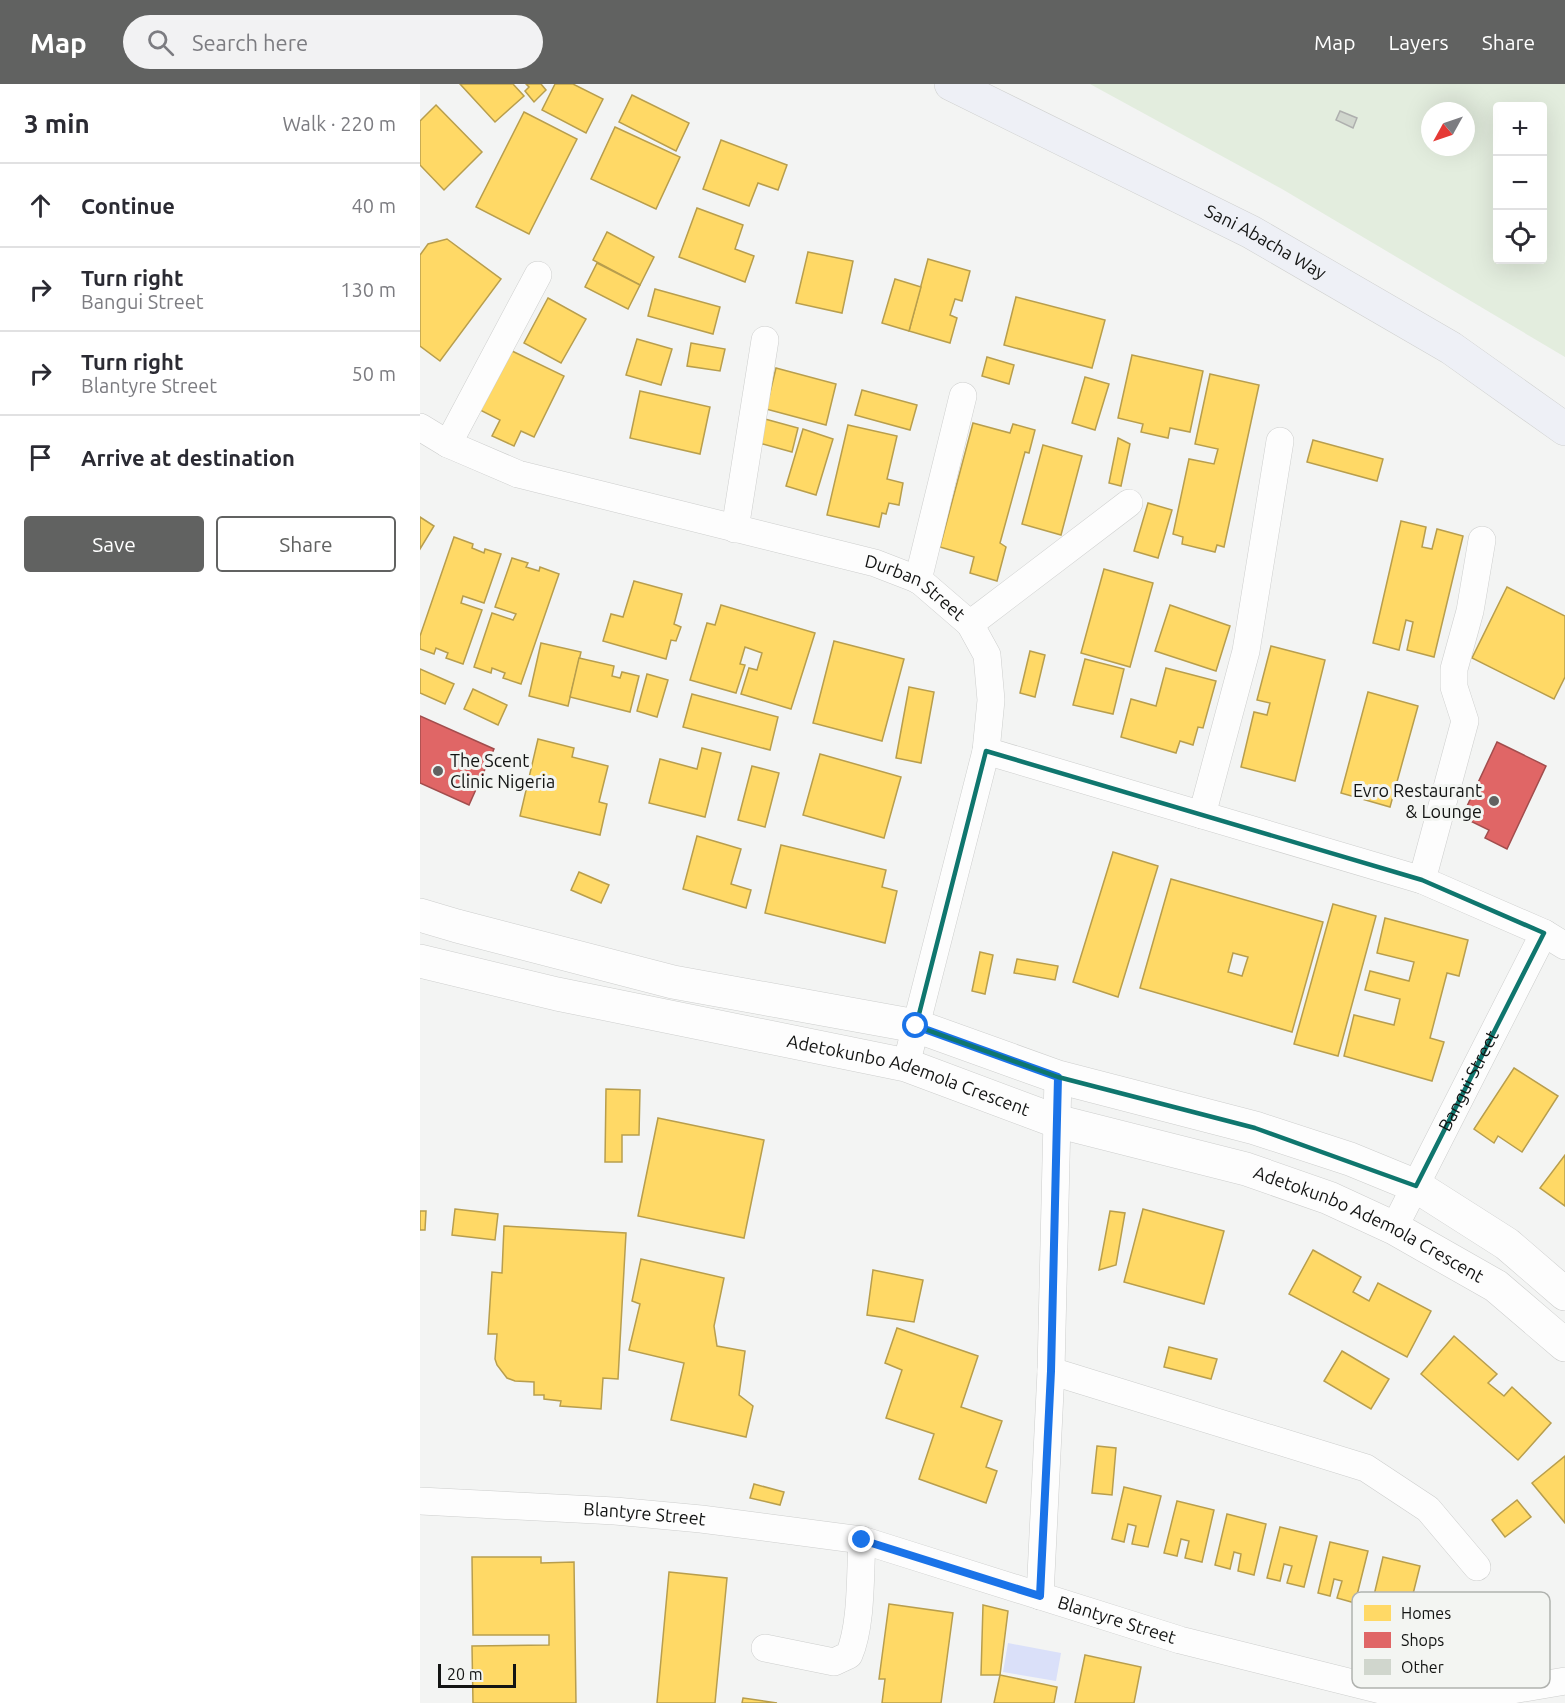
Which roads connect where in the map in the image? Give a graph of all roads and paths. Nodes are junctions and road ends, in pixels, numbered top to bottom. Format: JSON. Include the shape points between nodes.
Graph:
{"nodes":[{"id":1,"x":951,"y":84,"type":"edge"},
{"id":2,"x":538,"y":275,"type":"dead end"},
{"id":3,"x":765,"y":340,"type":"dead end"},
{"id":4,"x":963,"y":396,"type":"dead end"},
{"id":5,"x":420,"y":428,"type":"edge"},
{"id":6,"x":1565,"y":429,"type":"edge"},
{"id":7,"x":1280,"y":441,"type":"dead end"},
{"id":8,"x":448,"y":444,"type":"junction"},
{"id":9,"x":1129,"y":503,"type":"dead end"},
{"id":10,"x":735,"y":529,"type":"junction"},
{"id":11,"x":1482,"y":540,"type":"dead end"},
{"id":12,"x":918,"y":580,"type":"junction"},
{"id":13,"x":970,"y":624,"type":"junction"},
{"id":14,"x":986,"y":751,"type":"junction"},
{"id":15,"x":1202,"y":815,"type":"junction"},
{"id":16,"x":1422,"y":880,"type":"junction"},
{"id":17,"x":420,"y":915,"type":"edge"},
{"id":18,"x":1555,"y":939,"type":"edge"},
{"id":19,"x":420,"y":961,"type":"edge"},
{"id":20,"x":916,"y":1026,"type":"junction"},
{"id":21,"x":906,"y":1065,"type":"junction"},
{"id":22,"x":1058,"y":1077,"type":"junction"},
{"id":23,"x":1056,"y":1121,"type":"junction"},
{"id":24,"x":1416,"y":1186,"type":"junction"},
{"id":25,"x":1394,"y":1228,"type":"junction"},
{"id":26,"x":1565,"y":1294,"type":"edge"},
{"id":27,"x":1565,"y":1345,"type":"edge"},
{"id":28,"x":1051,"y":1371,"type":"junction"},
{"id":29,"x":420,"y":1502,"type":"edge"},
{"id":30,"x":862,"y":1540,"type":"junction"},
{"id":31,"x":1477,"y":1567,"type":"dead end"},
{"id":32,"x":1040,"y":1596,"type":"junction"},
{"id":33,"x":765,"y":1648,"type":"dead end"},
{"id":34,"x":1565,"y":1681,"type":"edge"},
{"id":35,"x":1352,"y":1683,"type":"edge"},
{"id":36,"x":1550,"y":1684,"type":"edge"},
{"id":37,"x":1373,"y":1688,"type":"edge"},
{"id":38,"x":1524,"y":1688,"type":"edge"}],
"edges":[{"from":1,"to":6,"type":"highway","name":"Sani Abacha Way","via":[[1251,232],[1451,348]]},
{"from":2,"to":8,"type":"street"},
{"from":3,"to":10,"type":"street"},
{"from":4,"to":12,"type":"street"},
{"from":5,"to":8,"type":"street","name":"Durban Street"},
{"from":7,"to":15,"type":"street","via":[[1246,651]]},
{"from":8,"to":10,"type":"street","name":"Durban Street","via":[[519,474]]},
{"from":9,"to":13,"type":"street"},
{"from":10,"to":12,"type":"street","name":"Durban Street","via":[[875,563]]},
{"from":11,"to":16,"type":"street","via":[[1470,611],[1454,669],[1454,687],[1465,721]]},
{"from":12,"to":13,"type":"street","name":"Durban Street"},
{"from":13,"to":14,"type":"street","name":"Durban Street","via":[[987,655],[991,700]]},
{"from":14,"to":15,"type":"street"},
{"from":14,"to":20,"type":"street","name":"Durban Street"},
{"from":15,"to":16,"type":"street"},
{"from":16,"to":18,"type":"street"},
{"from":17,"to":20,"type":"main road","via":[[673,982]]},
{"from":18,"to":24,"type":"street","name":"Bangui Street"},
{"from":19,"to":21,"type":"main road","name":"Adetokunbo Ademola Crescent","via":[[557,994]]},
{"from":20,"to":21,"type":"street","name":"Durban Street"},
{"from":20,"to":22,"type":"main road"},
{"from":21,"to":23,"type":"main road","name":"Adetokunbo Ademola Crescent"},
{"from":22,"to":23,"type":"street"},
{"from":22,"to":24,"type":"main road","via":[[1255,1128],[1350,1159]]},
{"from":23,"to":25,"type":"main road","name":"Adetokunbo Ademola Crescent","via":[[1246,1169],[1329,1198]]},
{"from":23,"to":28,"type":"street"},
{"from":24,"to":25,"type":"street","name":"Bangui Street"},
{"from":24,"to":26,"type":"main road","via":[[1506,1244]]},
{"from":25,"to":27,"type":"main road","name":"Adetokunbo Ademola Crescent","via":[[1496,1286]]},
{"from":28,"to":31,"type":"street","via":[[1366,1468],[1428,1509]]},
{"from":28,"to":32,"type":"street"},
{"from":29,"to":30,"type":"street","name":"Blantyre Street","via":[[615,1511]]},
{"from":30,"to":32,"type":"street","name":"Blantyre Street"},
{"from":30,"to":33,"type":"street","via":[[857,1621],[849,1655],[834,1662]]},
{"from":32,"to":35,"type":"street","name":"Blantyre Street","via":[[1180,1640]]},
{"from":34,"to":36,"type":"street","name":"Blantyre Street"},
{"from":37,"to":38,"type":"street","name":"Blantyre Street","via":[[1393,1693],[1460,1695]]}]}
